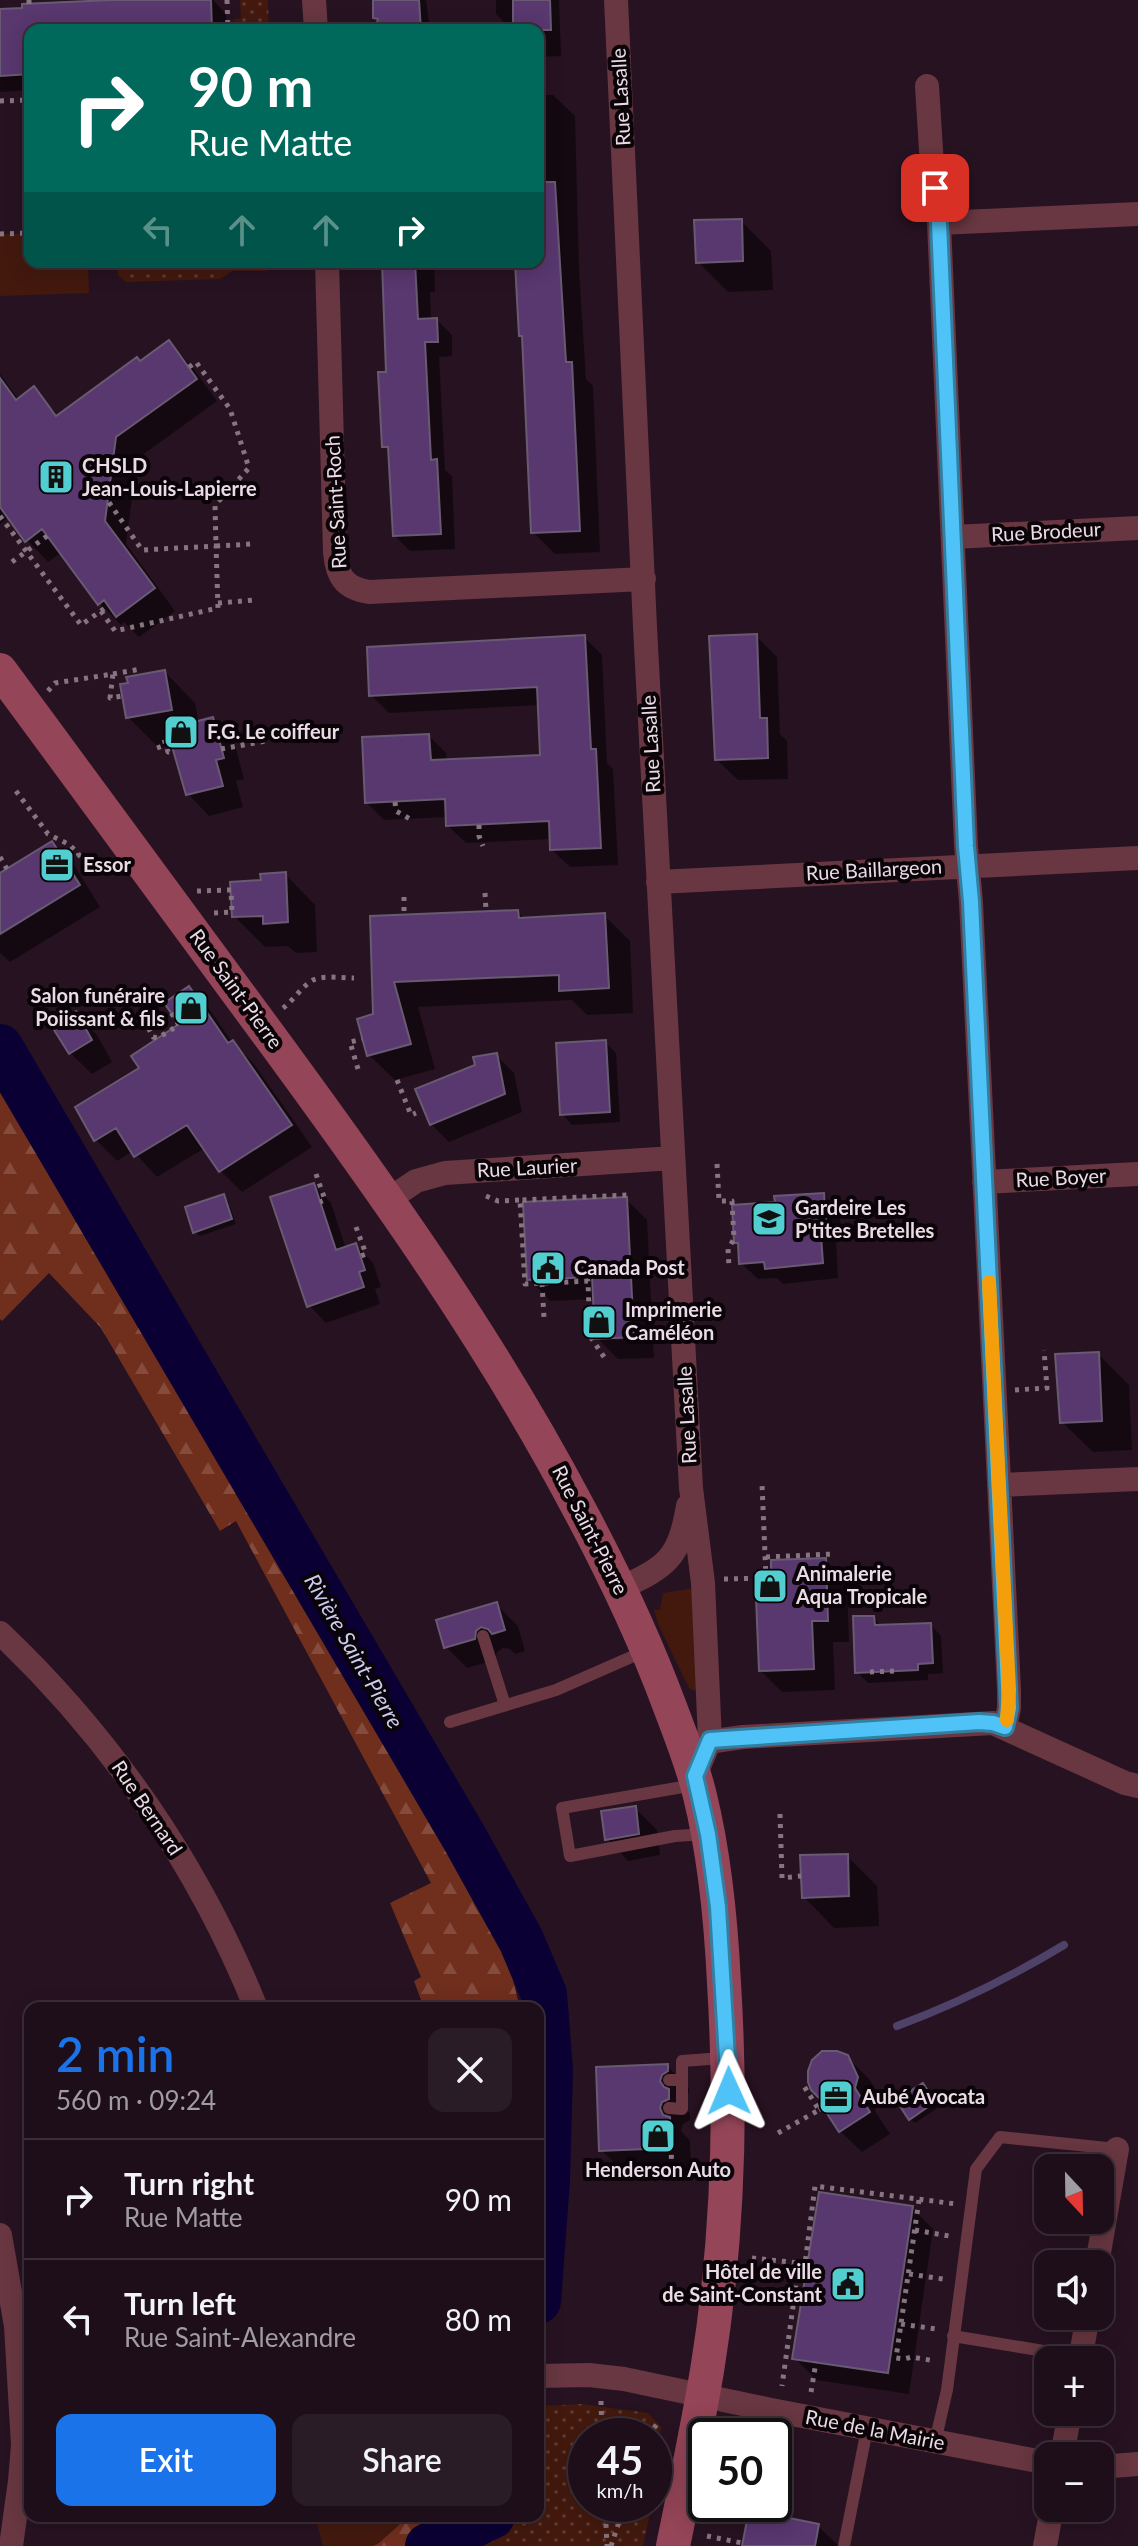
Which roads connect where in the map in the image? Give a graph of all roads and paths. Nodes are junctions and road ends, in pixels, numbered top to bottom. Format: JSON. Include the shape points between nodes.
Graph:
{"nodes":[{"id":1,"x":227,"y":0,"type":"edge"},
{"id":2,"x":314,"y":0,"type":"edge"},
{"id":3,"x":616,"y":0,"type":"edge"},
{"id":4,"x":228,"y":24,"type":"edge"},
{"id":5,"x":316,"y":24,"type":"edge"},
{"id":6,"x":927,"y":86,"type":"dead end"},
{"id":7,"x":24,"y":100,"type":"edge"},
{"id":8,"x":0,"y":101,"type":"edge"},
{"id":9,"x":1138,"y":214,"type":"edge"},
{"id":10,"x":939,"y":223,"type":"junction"},
{"id":11,"x":24,"y":233,"type":"edge"},
{"id":12,"x":0,"y":234,"type":"edge"},
{"id":13,"x":327,"y":268,"type":"edge"},
{"id":14,"x":189,"y":367,"type":"dead end"},
{"id":15,"x":108,"y":501,"type":"dead end"},
{"id":16,"x":0,"y":516,"type":"edge"},
{"id":17,"x":1138,"y":528,"type":"edge"},
{"id":18,"x":47,"y":536,"type":"dead end"},
{"id":19,"x":953,"y":537,"type":"junction"},
{"id":20,"x":252,"y":544,"type":"dead end"},
{"id":21,"x":216,"y":546,"type":"junction"},
{"id":22,"x":27,"y":552,"type":"junction"},
{"id":23,"x":12,"y":562,"type":"dead end"},
{"id":24,"x":644,"y":579,"type":"junction"},
{"id":25,"x":255,"y":600,"type":"dead end"},
{"id":26,"x":218,"y":603,"type":"junction"},
{"id":27,"x":108,"y":606,"type":"dead end"},
{"id":28,"x":101,"y":611,"type":"junction"},
{"id":29,"x":141,"y":669,"type":"dead end"},
{"id":30,"x":0,"y":670,"type":"edge"},
{"id":31,"x":113,"y":674,"type":"junction"},
{"id":32,"x":45,"y":696,"type":"dead end"},
{"id":33,"x":122,"y":696,"type":"dead end"},
{"id":34,"x":173,"y":736,"type":"dead end"},
{"id":35,"x":266,"y":741,"type":"dead end"},
{"id":36,"x":166,"y":745,"type":"junction"},
{"id":37,"x":157,"y":748,"type":"dead end"},
{"id":38,"x":221,"y":749,"type":"dead end"},
{"id":39,"x":173,"y":751,"type":"dead end"},
{"id":40,"x":16,"y":791,"type":"dead end"},
{"id":41,"x":395,"y":802,"type":"dead end"},
{"id":42,"x":410,"y":819,"type":"dead end"},
{"id":43,"x":479,"y":825,"type":"dead end"},
{"id":44,"x":483,"y":846,"type":"dead end"},
{"id":45,"x":0,"y":857,"type":"edge"},
{"id":46,"x":1138,"y":858,"type":"edge"},
{"id":47,"x":66,"y":863,"type":"dead end"},
{"id":48,"x":968,"y":866,"type":"junction"},
{"id":49,"x":7,"y":869,"type":"dead end"},
{"id":50,"x":658,"y":882,"type":"junction"},
{"id":51,"x":188,"y":892,"type":"dead end"},
{"id":52,"x":485,"y":893,"type":"dead end"},
{"id":53,"x":404,"y":897,"type":"dead end"},
{"id":54,"x":486,"y":911,"type":"dead end"},
{"id":55,"x":232,"y":912,"type":"dead end"},
{"id":56,"x":404,"y":915,"type":"dead end"},
{"id":57,"x":354,"y":978,"type":"dead end"},
{"id":58,"x":170,"y":1011,"type":"dead end"},
{"id":59,"x":277,"y":1012,"type":"dead end"},
{"id":60,"x":144,"y":1019,"type":"dead end"},
{"id":61,"x":362,"y":1039,"type":"dead end"},
{"id":62,"x":358,"y":1069,"type":"dead end"},
{"id":63,"x":397,"y":1080,"type":"dead end"},
{"id":64,"x":416,"y":1113,"type":"dead end"},
{"id":65,"x":673,"y":1158,"type":"junction"},
{"id":66,"x":717,"y":1164,"type":"dead end"},
{"id":67,"x":316,"y":1174,"type":"dead end"},
{"id":68,"x":1138,"y":1174,"type":"edge"},
{"id":69,"x":984,"y":1182,"type":"junction"},
{"id":70,"x":563,"y":1190,"type":"dead end"},
{"id":71,"x":627,"y":1195,"type":"dead end"},
{"id":72,"x":563,"y":1198,"type":"junction"},
{"id":73,"x":388,"y":1200,"type":"junction"},
{"id":74,"x":520,"y":1200,"type":"junction"},
{"id":75,"x":498,"y":1201,"type":"dead end"},
{"id":76,"x":320,"y":1202,"type":"dead end"},
{"id":77,"x":356,"y":1227,"type":"dead end"},
{"id":78,"x":361,"y":1256,"type":"dead end"},
{"id":79,"x":729,"y":1267,"type":"dead end"},
{"id":80,"x":542,"y":1283,"type":"junction"},
{"id":81,"x":580,"y":1316,"type":"dead end"},
{"id":82,"x":590,"y":1316,"type":"junction"},
{"id":83,"x":544,"y":1318,"type":"dead end"},
{"id":84,"x":1044,"y":1350,"type":"dead end"},
{"id":85,"x":604,"y":1357,"type":"dead end"},
{"id":86,"x":1047,"y":1388,"type":"dead end"},
{"id":87,"x":1138,"y":1479,"type":"edge"},
{"id":88,"x":762,"y":1484,"type":"dead end"},
{"id":89,"x":999,"y":1485,"type":"junction"},
{"id":90,"x":691,"y":1488,"type":"junction"},
{"id":91,"x":833,"y":1554,"type":"dead end"},
{"id":92,"x":766,"y":1557,"type":"junction"},
{"id":93,"x":723,"y":1579,"type":"dead end"},
{"id":94,"x":621,"y":1588,"type":"junction"},
{"id":95,"x":0,"y":1633,"type":"edge"},
{"id":96,"x":483,"y":1636,"type":"dead end"},
{"id":97,"x":648,"y":1649,"type":"junction"},
{"id":98,"x":896,"y":1671,"type":"dead end"},
{"id":99,"x":870,"y":1672,"type":"dead end"},
{"id":100,"x":505,"y":1705,"type":"junction"},
{"id":101,"x":450,"y":1722,"type":"dead end"},
{"id":102,"x":1005,"y":1727,"type":"junction"},
{"id":103,"x":697,"y":1762,"type":"junction"},
{"id":104,"x":1138,"y":1786,"type":"edge"},
{"id":105,"x":780,"y":1814,"type":"dead end"},
{"id":106,"x":708,"y":1834,"type":"junction"},
{"id":107,"x":801,"y":1876,"type":"dead end"},
{"id":108,"x":253,"y":2002,"type":"edge"},
{"id":109,"x":728,"y":2058,"type":"junction"},
{"id":110,"x":669,"y":2080,"type":"dead end"},
{"id":111,"x":682,"y":2080,"type":"junction"},
{"id":112,"x":802,"y":2083,"type":"dead end"},
{"id":113,"x":829,"y":2104,"type":"dead end"},
{"id":114,"x":669,"y":2108,"type":"dead end"},
{"id":115,"x":819,"y":2110,"type":"junction"},
{"id":116,"x":778,"y":2133,"type":"dead end"},
{"id":117,"x":670,"y":2138,"type":"dead end"},
{"id":118,"x":1117,"y":2149,"type":"joint"},
{"id":119,"x":672,"y":2172,"type":"dead end"},
{"id":120,"x":919,"y":2200,"type":"junction"},
{"id":121,"x":936,"y":2202,"type":"dead end"},
{"id":122,"x":915,"y":2230,"type":"junction"},
{"id":123,"x":930,"y":2233,"type":"dead end"},
{"id":124,"x":0,"y":2235,"type":"edge"},
{"id":125,"x":1099,"y":2250,"type":"edge"},
{"id":126,"x":752,"y":2258,"type":"dead end"},
{"id":127,"x":802,"y":2263,"type":"junction"},
{"id":128,"x":825,"y":2271,"type":"dead end"},
{"id":129,"x":909,"y":2274,"type":"junction"},
{"id":130,"x":924,"y":2276,"type":"dead end"},
{"id":131,"x":901,"y":2324,"type":"junction"},
{"id":132,"x":918,"y":2326,"type":"dead end"},
{"id":133,"x":953,"y":2336,"type":"junction"},
{"id":134,"x":1034,"y":2351,"type":"edge"},
{"id":135,"x":912,"y":2357,"type":"dead end"},
{"id":136,"x":816,"y":2362,"type":"dead end"},
{"id":137,"x":544,"y":2376,"type":"edge"},
{"id":138,"x":782,"y":2386,"type":"dead end"},
{"id":139,"x":811,"y":2392,"type":"dead end"},
{"id":140,"x":702,"y":2395,"type":"junction"},
{"id":141,"x":601,"y":2403,"type":"dead end"},
{"id":142,"x":601,"y":2418,"type":"edge"},
{"id":143,"x":24,"y":2421,"type":"edge"},
{"id":144,"x":867,"y":2429,"type":"junction"},
{"id":145,"x":935,"y":2442,"type":"junction"},
{"id":146,"x":24,"y":2457,"type":"edge"},
{"id":147,"x":1034,"y":2460,"type":"edge"},
{"id":148,"x":1138,"y":2464,"type":"edge"},
{"id":149,"x":1114,"y":2466,"type":"edge"},
{"id":150,"x":607,"y":2522,"type":"edge"},
{"id":151,"x":618,"y":2522,"type":"edge"},
{"id":152,"x":1049,"y":2522,"type":"edge"},
{"id":153,"x":707,"y":2536,"type":"dead end"},
{"id":154,"x":742,"y":2543,"type":"dead end"},
{"id":155,"x":11,"y":2546,"type":"edge"},
{"id":156,"x":609,"y":2546,"type":"edge"},
{"id":157,"x":673,"y":2546,"type":"edge"},
{"id":158,"x":844,"y":2546,"type":"edge"},
{"id":159,"x":1045,"y":2546,"type":"edge"}],
"edges":[{"from":1,"to":4,"type":"path"},
{"from":2,"to":5,"type":"street"},
{"from":3,"to":24,"type":"street","name":"Rue Lasalle"},
{"from":6,"to":10,"type":"street"},
{"from":7,"to":8,"type":"path"},
{"from":9,"to":10,"type":"street"},
{"from":10,"to":19,"type":"street"},
{"from":11,"to":12,"type":"path"},
{"from":13,"to":24,"type":"street","name":"Rue Saint-Roch","via":[[335,552],[341,580],[369,592]]},
{"from":14,"to":21,"type":"path","via":[[196,362],[230,409],[249,468],[215,505]]},
{"from":15,"to":21,"type":"path","via":[[142,550]]},
{"from":16,"to":22,"type":"path"},
{"from":17,"to":19,"type":"street","name":"Rue Brodeur"},
{"from":18,"to":22,"type":"path"},
{"from":19,"to":48,"type":"street"},
{"from":20,"to":21,"type":"path"},
{"from":21,"to":26,"type":"path"},
{"from":22,"to":23,"type":"path"},
{"from":22,"to":28,"type":"path","via":[[81,625]]},
{"from":24,"to":50,"type":"street","name":"Rue Lasalle"},
{"from":25,"to":26,"type":"path"},
{"from":26,"to":28,"type":"path","via":[[218,608],[115,631]]},
{"from":27,"to":28,"type":"path"},
{"from":29,"to":31,"type":"path"},
{"from":30,"to":73,"type":"main road","name":"Rue Saint-Pierre"},
{"from":31,"to":32,"type":"path","via":[[55,683]]},
{"from":31,"to":33,"type":"path","via":[[110,698]]},
{"from":34,"to":36,"type":"path","via":[[164,739]]},
{"from":35,"to":38,"type":"path"},
{"from":36,"to":37,"type":"path"},
{"from":36,"to":39,"type":"path","via":[[168,752]]},
{"from":40,"to":47,"type":"path","via":[[48,834],[79,855]]},
{"from":41,"to":42,"type":"path","via":[[396,811]]},
{"from":43,"to":44,"type":"path"},
{"from":45,"to":49,"type":"path"},
{"from":46,"to":48,"type":"street","name":"Rue Baillargeon"},
{"from":48,"to":50,"type":"street","name":"Rue Baillargeon"},
{"from":48,"to":69,"type":"street"},
{"from":50,"to":65,"type":"street","name":"Rue Lasalle"},
{"from":51,"to":55,"type":"path","via":[[231,890]]},
{"from":52,"to":54,"type":"path"},
{"from":53,"to":56,"type":"path"},
{"from":57,"to":59,"type":"path","via":[[315,979]]},
{"from":58,"to":60,"type":"path","via":[[179,1025],[158,1038]]},
{"from":61,"to":62,"type":"path","via":[[350,1042]]},
{"from":63,"to":64,"type":"path","via":[[411,1115]]},
{"from":65,"to":73,"type":"street","name":"Rue Laurier","via":[[445,1173],[416,1181]]},
{"from":65,"to":90,"type":"street","name":"Rue Lasalle"},
{"from":66,"to":79,"type":"path","via":[[719,1201],[732,1201]]},
{"from":67,"to":76,"type":"path","via":[[325,1200]]},
{"from":68,"to":69,"type":"street","name":"Rue Boyer"},
{"from":69,"to":89,"type":"street"},
{"from":70,"to":72,"type":"path"},
{"from":71,"to":72,"type":"path"},
{"from":72,"to":74,"type":"path"},
{"from":73,"to":94,"type":"main road","name":"Rue Saint-Pierre","via":[[506,1378]]},
{"from":74,"to":75,"type":"path"},
{"from":74,"to":80,"type":"path","via":[[525,1284]]},
{"from":77,"to":78,"type":"path","via":[[366,1254]]},
{"from":80,"to":82,"type":"path","via":[[588,1279]]},
{"from":80,"to":83,"type":"path"},
{"from":81,"to":82,"type":"path"},
{"from":82,"to":85,"type":"path","via":[[590,1336]]},
{"from":84,"to":86,"type":"path"},
{"from":87,"to":89,"type":"street"},
{"from":88,"to":92,"type":"path"},
{"from":89,"to":102,"type":"street","via":[[1009,1690]]},
{"from":90,"to":94,"type":"street","name":"Rue Lasalle","via":[[683,1531],[669,1559]]},
{"from":90,"to":103,"type":"street","name":"Rue Lasalle","via":[[703,1583]]},
{"from":91,"to":92,"type":"path"},
{"from":92,"to":93,"type":"path","via":[[766,1578]]},
{"from":94,"to":97,"type":"main road","name":"Rue Saint-Pierre"},
{"from":95,"to":108,"type":"street","name":"Rue Bernard","via":[[93,1732],[146,1804],[211,1909]]},
{"from":96,"to":100,"type":"lane"},
{"from":97,"to":100,"type":"lane","via":[[564,1687]]},
{"from":97,"to":103,"type":"main road","name":"Rue Saint-Pierre"},
{"from":98,"to":99,"type":"path"},
{"from":100,"to":101,"type":"lane"},
{"from":102,"to":103,"type":"street","via":[[979,1722]]},
{"from":102,"to":104,"type":"street"},
{"from":103,"to":106,"type":"main road","name":"Rue Saint-Pierre"},
{"from":103,"to":106,"type":"lane","via":[[562,1808],[570,1856]]},
{"from":105,"to":107,"type":"path","via":[[782,1878]]},
{"from":106,"to":109,"type":"main road","name":"Rue Saint-Pierre"},
{"from":109,"to":111,"type":"lane","via":[[682,2061]]},
{"from":109,"to":140,"type":"main road","name":"Rue Saint-Pierre","via":[[725,2213]]},
{"from":110,"to":111,"type":"lane"},
{"from":111,"to":114,"type":"lane","via":[[682,2109]]},
{"from":112,"to":115,"type":"path"},
{"from":113,"to":115,"type":"path"},
{"from":115,"to":116,"type":"path"},
{"from":117,"to":119,"type":"path"},
{"from":118,"to":125,"type":"street"},
{"from":118,"to":133,"type":"lane","via":[[1000,2137],[976,2169]]},
{"from":120,"to":121,"type":"path"},
{"from":120,"to":122,"type":"path"},
{"from":120,"to":127,"type":"path","via":[[815,2186]]},
{"from":122,"to":123,"type":"path"},
{"from":122,"to":129,"type":"path"},
{"from":124,"to":143,"type":"street","via":[[16,2326]]},
{"from":126,"to":127,"type":"path"},
{"from":127,"to":128,"type":"path"},
{"from":127,"to":138,"type":"path"},
{"from":129,"to":130,"type":"path"},
{"from":129,"to":131,"type":"path"},
{"from":131,"to":132,"type":"path"},
{"from":131,"to":135,"type":"path","via":[[896,2358]]},
{"from":133,"to":134,"type":"lane"},
{"from":133,"to":145,"type":"lane"},
{"from":136,"to":139,"type":"path"},
{"from":137,"to":140,"type":"street","name":"Rue de la Mairie","via":[[624,2379]]},
{"from":140,"to":144,"type":"street","name":"Rue de la Mairie"},
{"from":140,"to":157,"type":"main road","name":"Rue Saint-Pierre"},
{"from":141,"to":142,"type":"path"},
{"from":144,"to":145,"type":"street","name":"Rue de la Mairie"},
{"from":144,"to":158,"type":"lane"},
{"from":145,"to":147,"type":"street","name":"Rue de la Mairie"},
{"from":146,"to":155,"type":"street"},
{"from":148,"to":149,"type":"street"},
{"from":150,"to":156,"type":"path"},
{"from":151,"to":156,"type":"path"},
{"from":152,"to":159,"type":"street"},
{"from":153,"to":154,"type":"path"}]}
